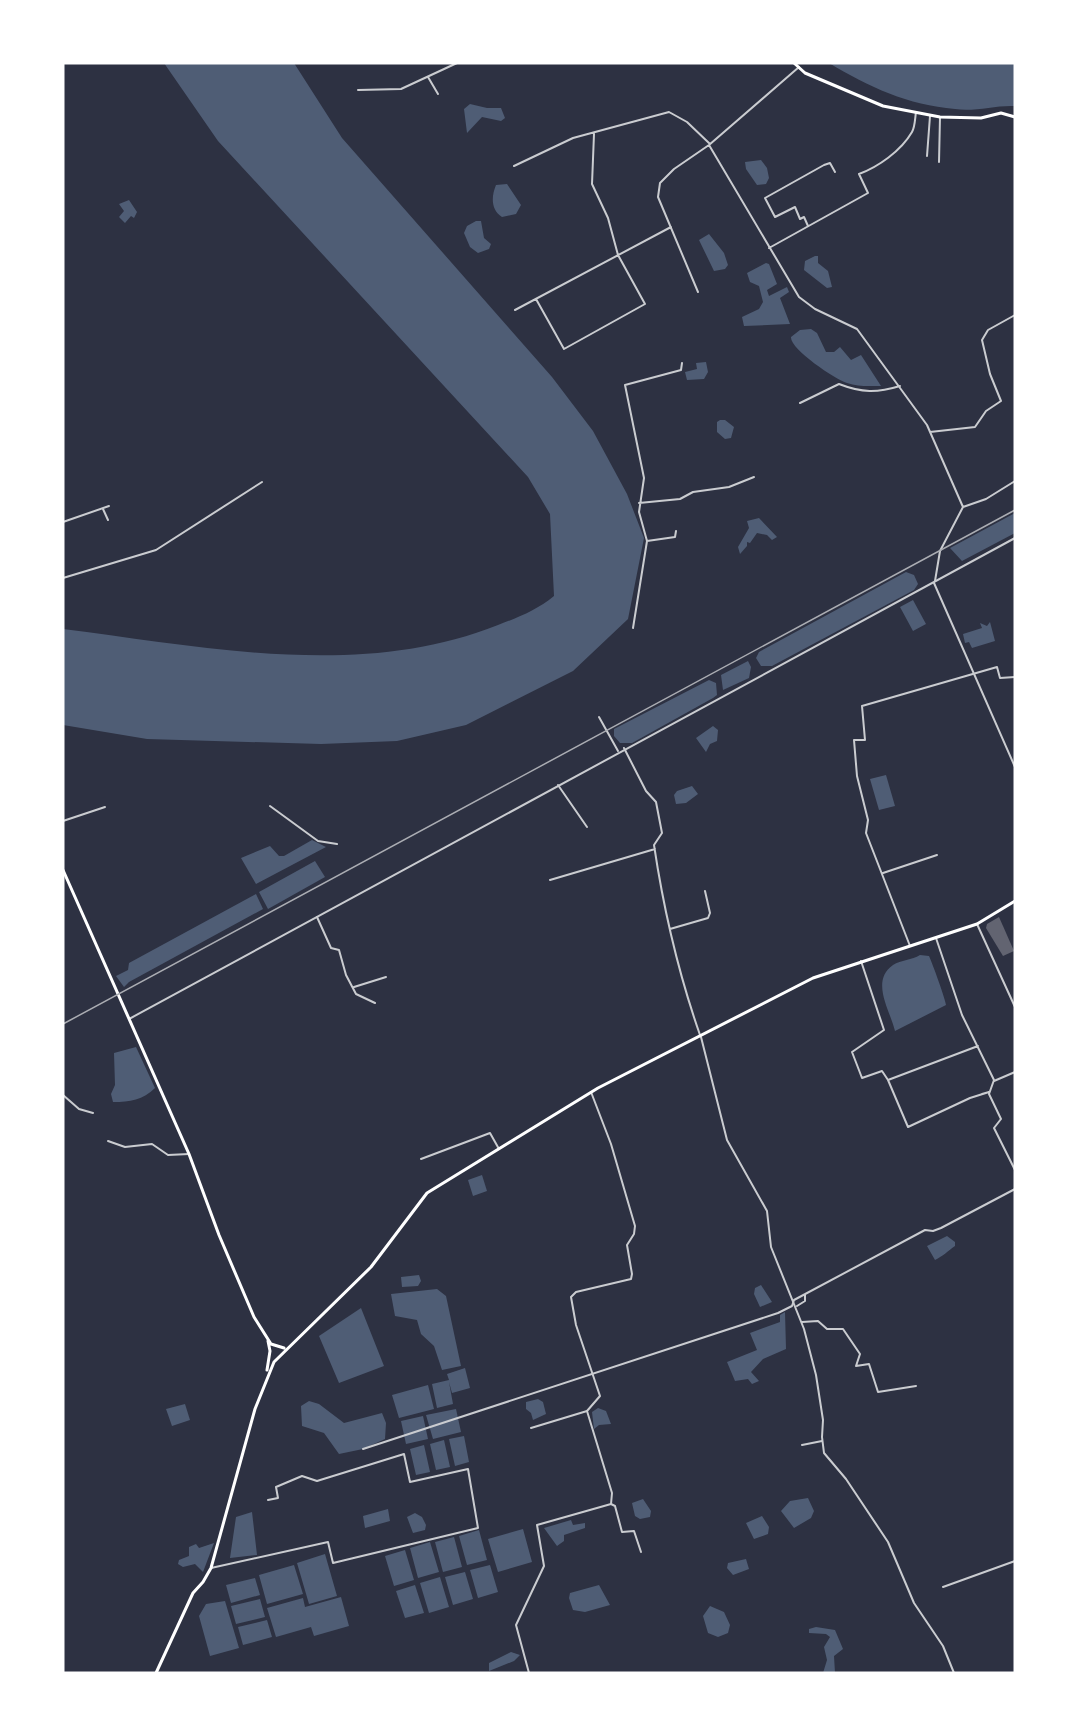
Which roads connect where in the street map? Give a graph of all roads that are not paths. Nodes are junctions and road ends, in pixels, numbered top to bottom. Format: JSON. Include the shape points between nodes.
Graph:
{"nodes":[{"id":1,"x":457,"y":63,"type":"edge"},
{"id":2,"x":794,"y":63,"type":"edge"},
{"id":3,"x":799,"y":67,"type":"junction"},
{"id":4,"x":428,"y":77,"type":"junction"},
{"id":5,"x":358,"y":90,"type":"dead end"},
{"id":6,"x":438,"y":94,"type":"dead end"},
{"id":7,"x":916,"y":112,"type":"junction"},
{"id":8,"x":930,"y":116,"type":"junction"},
{"id":9,"x":940,"y":117,"type":"junction"},
{"id":10,"x":1015,"y":117,"type":"edge"},
{"id":11,"x":594,"y":134,"type":"junction"},
{"id":12,"x":710,"y":144,"type":"junction"},
{"id":13,"x":927,"y":156,"type":"dead end"},
{"id":14,"x":939,"y":162,"type":"dead end"},
{"id":15,"x":514,"y":166,"type":"dead end"},
{"id":16,"x":835,"y":172,"type":"dead end"},
{"id":17,"x":808,"y":226,"type":"junction"},
{"id":18,"x":671,"y":227,"type":"junction"},
{"id":19,"x":769,"y":248,"type":"junction"},
{"id":20,"x":618,"y":255,"type":"junction"},
{"id":21,"x":698,"y":292,"type":"dead end"},
{"id":22,"x":536,"y":299,"type":"junction"},
{"id":23,"x":515,"y":310,"type":"dead end"},
{"id":24,"x":1015,"y":315,"type":"edge"},
{"id":25,"x":682,"y":363,"type":"dead end"},
{"id":26,"x":900,"y":386,"type":"junction"},
{"id":27,"x":800,"y":403,"type":"dead end"},
{"id":28,"x":930,"y":432,"type":"junction"},
{"id":29,"x":754,"y":477,"type":"dead end"},
{"id":30,"x":1015,"y":481,"type":"edge"},
{"id":31,"x":262,"y":482,"type":"dead end"},
{"id":32,"x":639,"y":503,"type":"junction"},
{"id":33,"x":109,"y":506,"type":"dead end"},
{"id":34,"x":963,"y":507,"type":"junction"},
{"id":35,"x":104,"y":509,"type":"junction"},
{"id":36,"x":108,"y":520,"type":"dead end"},
{"id":37,"x":63,"y":522,"type":"edge"},
{"id":38,"x":676,"y":531,"type":"dead end"},
{"id":39,"x":1015,"y":538,"type":"edge"},
{"id":40,"x":647,"y":542,"type":"junction"},
{"id":41,"x":63,"y":578,"type":"edge"},
{"id":42,"x":934,"y":583,"type":"junction"},
{"id":43,"x":633,"y":628,"type":"dead end"},
{"id":44,"x":973,"y":674,"type":"junction"},
{"id":45,"x":1015,"y":677,"type":"edge"},
{"id":46,"x":599,"y":717,"type":"dead end"},
{"id":47,"x":624,"y":748,"type":"junction"},
{"id":48,"x":618,"y":752,"type":"junction"},
{"id":49,"x":1015,"y":767,"type":"edge"},
{"id":50,"x":558,"y":785,"type":"junction"},
{"id":51,"x":270,"y":806,"type":"dead end"},
{"id":52,"x":105,"y":807,"type":"dead end"},
{"id":53,"x":63,"y":821,"type":"edge"},
{"id":54,"x":586,"y":827,"type":"dead end"},
{"id":55,"x":337,"y":844,"type":"dead end"},
{"id":56,"x":655,"y":849,"type":"junction"},
{"id":57,"x":937,"y":855,"type":"dead end"},
{"id":58,"x":63,"y":870,"type":"edge"},
{"id":59,"x":883,"y":873,"type":"junction"},
{"id":60,"x":549,"y":880,"type":"dead end"},
{"id":61,"x":705,"y":891,"type":"dead end"},
{"id":62,"x":1015,"y":901,"type":"edge"},
{"id":63,"x":317,"y":916,"type":"junction"},
{"id":64,"x":976,"y":924,"type":"junction"},
{"id":65,"x":670,"y":929,"type":"junction"},
{"id":66,"x":936,"y":937,"type":"junction"},
{"id":67,"x":910,"y":946,"type":"junction"},
{"id":68,"x":861,"y":961,"type":"junction"},
{"id":69,"x":386,"y":977,"type":"dead end"},
{"id":70,"x":354,"y":987,"type":"junction"},
{"id":71,"x":375,"y":1003,"type":"dead end"},
{"id":72,"x":1015,"y":1007,"type":"edge"},
{"id":73,"x":129,"y":1019,"type":"junction"},
{"id":74,"x":701,"y":1037,"type":"junction"},
{"id":75,"x":978,"y":1046,"type":"junction"},
{"id":76,"x":1015,"y":1072,"type":"edge"},
{"id":77,"x":888,"y":1080,"type":"junction"},
{"id":78,"x":994,"y":1081,"type":"junction"},
{"id":79,"x":591,"y":1092,"type":"junction"},
{"id":80,"x":989,"y":1092,"type":"junction"},
{"id":81,"x":982,"y":1094,"type":"dead end"},
{"id":82,"x":63,"y":1095,"type":"edge"},
{"id":83,"x":93,"y":1113,"type":"dead end"},
{"id":84,"x":108,"y":1141,"type":"dead end"},
{"id":85,"x":499,"y":1149,"type":"junction"},
{"id":86,"x":189,"y":1154,"type":"junction"},
{"id":87,"x":421,"y":1159,"type":"dead end"},
{"id":88,"x":1015,"y":1170,"type":"edge"},
{"id":89,"x":1015,"y":1189,"type":"edge"},
{"id":90,"x":805,"y":1294,"type":"junction"},
{"id":91,"x":794,"y":1300,"type":"junction"},
{"id":92,"x":797,"y":1306,"type":"junction"},
{"id":93,"x":802,"y":1322,"type":"junction"},
{"id":94,"x":267,"y":1338,"type":"junction"},
{"id":95,"x":286,"y":1348,"type":"junction"},
{"id":96,"x":267,"y":1375,"type":"junction"},
{"id":97,"x":916,"y":1386,"type":"dead end"},
{"id":98,"x":587,"y":1411,"type":"junction"},
{"id":99,"x":531,"y":1428,"type":"dead end"},
{"id":100,"x":822,"y":1441,"type":"junction"},
{"id":101,"x":802,"y":1444,"type":"dead end"},
{"id":102,"x":363,"y":1449,"type":"dead end"},
{"id":103,"x":268,"y":1500,"type":"dead end"},
{"id":104,"x":611,"y":1504,"type":"junction"},
{"id":105,"x":640,"y":1552,"type":"dead end"},
{"id":106,"x":1015,"y":1561,"type":"edge"},
{"id":107,"x":211,"y":1568,"type":"junction"},
{"id":108,"x":943,"y":1587,"type":"dead end"},
{"id":109,"x":156,"y":1673,"type":"edge"},
{"id":110,"x":530,"y":1673,"type":"edge"},
{"id":111,"x":954,"y":1673,"type":"edge"}],
"edges":[{"from":1,"to":4,"type":"street"},
{"from":2,"to":3,"type":"main road"},
{"from":3,"to":7,"type":"main road","via":[[883,106]]},
{"from":3,"to":12,"type":"street"},
{"from":4,"to":5,"type":"street","via":[[401,89]]},
{"from":4,"to":6,"type":"street"},
{"from":7,"to":8,"type":"main road"},
{"from":7,"to":17,"type":"street","via":[[912,132],[886,159],[859,174],[868,193]]},
{"from":8,"to":9,"type":"main road"},
{"from":8,"to":13,"type":"street"},
{"from":9,"to":10,"type":"main road","via":[[981,118],[1001,112]]},
{"from":9,"to":14,"type":"street"},
{"from":11,"to":12,"type":"street","via":[[669,112],[687,122]]},
{"from":11,"to":15,"type":"street","via":[[573,138]]},
{"from":11,"to":20,"type":"street","via":[[592,184],[608,218]]},
{"from":12,"to":18,"type":"street","via":[[674,169],[659,186],[658,197]]},
{"from":12,"to":19,"type":"street"},
{"from":16,"to":17,"type":"street","via":[[830,163],[824,165],[765,198],[775,218],[795,207]]},
{"from":17,"to":19,"type":"street"},
{"from":18,"to":20,"type":"street"},
{"from":18,"to":21,"type":"street"},
{"from":19,"to":26,"type":"street","via":[[799,297],[814,309],[857,329]]},
{"from":20,"to":22,"type":"street"},
{"from":20,"to":22,"type":"street","via":[[645,304],[567,348],[564,349]]},
{"from":22,"to":23,"type":"street"},
{"from":24,"to":28,"type":"street","via":[[988,330],[982,340],[1001,401],[986,411],[975,427]]},
{"from":25,"to":32,"type":"street","via":[[681,370],[626,385],[644,478]]},
{"from":26,"to":27,"type":"street","via":[[863,392],[839,384]]},
{"from":26,"to":28,"type":"street"},
{"from":28,"to":34,"type":"street"},
{"from":29,"to":32,"type":"street","via":[[729,487],[693,492],[680,499]]},
{"from":30,"to":34,"type":"street","via":[[986,499]]},
{"from":31,"to":41,"type":"street","via":[[156,550]]},
{"from":32,"to":40,"type":"street"},
{"from":33,"to":35,"type":"street"},
{"from":34,"to":42,"type":"street","via":[[940,551]]},
{"from":35,"to":36,"type":"street"},
{"from":35,"to":37,"type":"street"},
{"from":38,"to":40,"type":"street","via":[[677,537]]},
{"from":39,"to":42,"type":"street"},
{"from":40,"to":43,"type":"street"},
{"from":42,"to":44,"type":"street"},
{"from":42,"to":47,"type":"street"},
{"from":44,"to":45,"type":"street","via":[[997,668],[1000,678]]},
{"from":44,"to":49,"type":"street"},
{"from":44,"to":59,"type":"street","via":[[862,706],[865,740],[854,740],[854,753],[866,812],[866,833]]},
{"from":46,"to":48,"type":"street"},
{"from":47,"to":48,"type":"street"},
{"from":47,"to":56,"type":"street","via":[[656,802],[662,833],[654,842]]},
{"from":48,"to":50,"type":"street"},
{"from":50,"to":54,"type":"street"},
{"from":50,"to":63,"type":"street"},
{"from":51,"to":55,"type":"street","via":[[318,841]]},
{"from":52,"to":53,"type":"street"},
{"from":56,"to":60,"type":"street"},
{"from":56,"to":65,"type":"street"},
{"from":57,"to":59,"type":"street"},
{"from":58,"to":73,"type":"main road"},
{"from":59,"to":67,"type":"street"},
{"from":61,"to":65,"type":"street","via":[[708,918]]},
{"from":62,"to":64,"type":"main road"},
{"from":63,"to":70,"type":"street","via":[[331,948],[339,950]]},
{"from":63,"to":73,"type":"street"},
{"from":64,"to":66,"type":"main road"},
{"from":64,"to":72,"type":"street"},
{"from":65,"to":74,"type":"street","via":[[677,967]]},
{"from":66,"to":67,"type":"main road"},
{"from":66,"to":75,"type":"street","via":[[962,1015]]},
{"from":67,"to":68,"type":"main road"},
{"from":68,"to":74,"type":"main road","via":[[813,978]]},
{"from":68,"to":77,"type":"street","via":[[884,1030],[852,1052],[862,1078],[882,1071]]},
{"from":69,"to":70,"type":"street"},
{"from":70,"to":71,"type":"street","via":[[356,994]]},
{"from":73,"to":86,"type":"main road"},
{"from":74,"to":79,"type":"main road"},
{"from":74,"to":91,"type":"street","via":[[727,1140],[767,1211],[771,1247]]},
{"from":75,"to":77,"type":"street"},
{"from":75,"to":78,"type":"street"},
{"from":76,"to":78,"type":"street"},
{"from":77,"to":80,"type":"street","via":[[910,1127]]},
{"from":78,"to":80,"type":"street"},
{"from":79,"to":85,"type":"main road"},
{"from":79,"to":98,"type":"street","via":[[611,1144],[635,1232],[627,1245],[631,1279],[571,1295],[576,1325],[601,1397]]},
{"from":80,"to":81,"type":"street"},
{"from":80,"to":88,"type":"street","via":[[1001,1119],[994,1128]]},
{"from":82,"to":83,"type":"street","via":[[79,1109]]},
{"from":84,"to":86,"type":"street","via":[[126,1147],[152,1144],[168,1155]]},
{"from":85,"to":87,"type":"street","via":[[490,1133]]},
{"from":85,"to":95,"type":"main road","via":[[427,1193],[371,1267]]},
{"from":86,"to":94,"type":"main road","via":[[235,1273]]},
{"from":89,"to":90,"type":"street","via":[[941,1228],[925,1230]]},
{"from":90,"to":91,"type":"street"},
{"from":90,"to":92,"type":"street","via":[[805,1301]]},
{"from":91,"to":92,"type":"street"},
{"from":91,"to":102,"type":"street","via":[[792,1306],[778,1313]]},
{"from":92,"to":93,"type":"street"},
{"from":93,"to":97,"type":"street","via":[[818,1321],[827,1329],[843,1329],[860,1354],[856,1366],[868,1364],[878,1392]]},
{"from":93,"to":100,"type":"street","via":[[816,1375]]},
{"from":94,"to":95,"type":"main road","via":[[275,1347]]},
{"from":94,"to":96,"type":"main road"},
{"from":95,"to":96,"type":"main road"},
{"from":96,"to":107,"type":"main road"},
{"from":98,"to":99,"type":"street"},
{"from":98,"to":104,"type":"street","via":[[612,1493]]},
{"from":100,"to":101,"type":"street"},
{"from":100,"to":111,"type":"street","via":[[828,1459],[888,1542],[914,1603],[943,1646]]},
{"from":103,"to":107,"type":"street","via":[[278,1498],[276,1487],[302,1476],[317,1481],[404,1454],[410,1482],[468,1469],[478,1528],[333,1563],[328,1542]]},
{"from":104,"to":105,"type":"street","via":[[622,1532],[634,1531]]},
{"from":104,"to":110,"type":"street","via":[[537,1525],[544,1566],[516,1625]]},
{"from":106,"to":108,"type":"street"},
{"from":107,"to":109,"type":"main road","via":[[193,1593]]}]}
